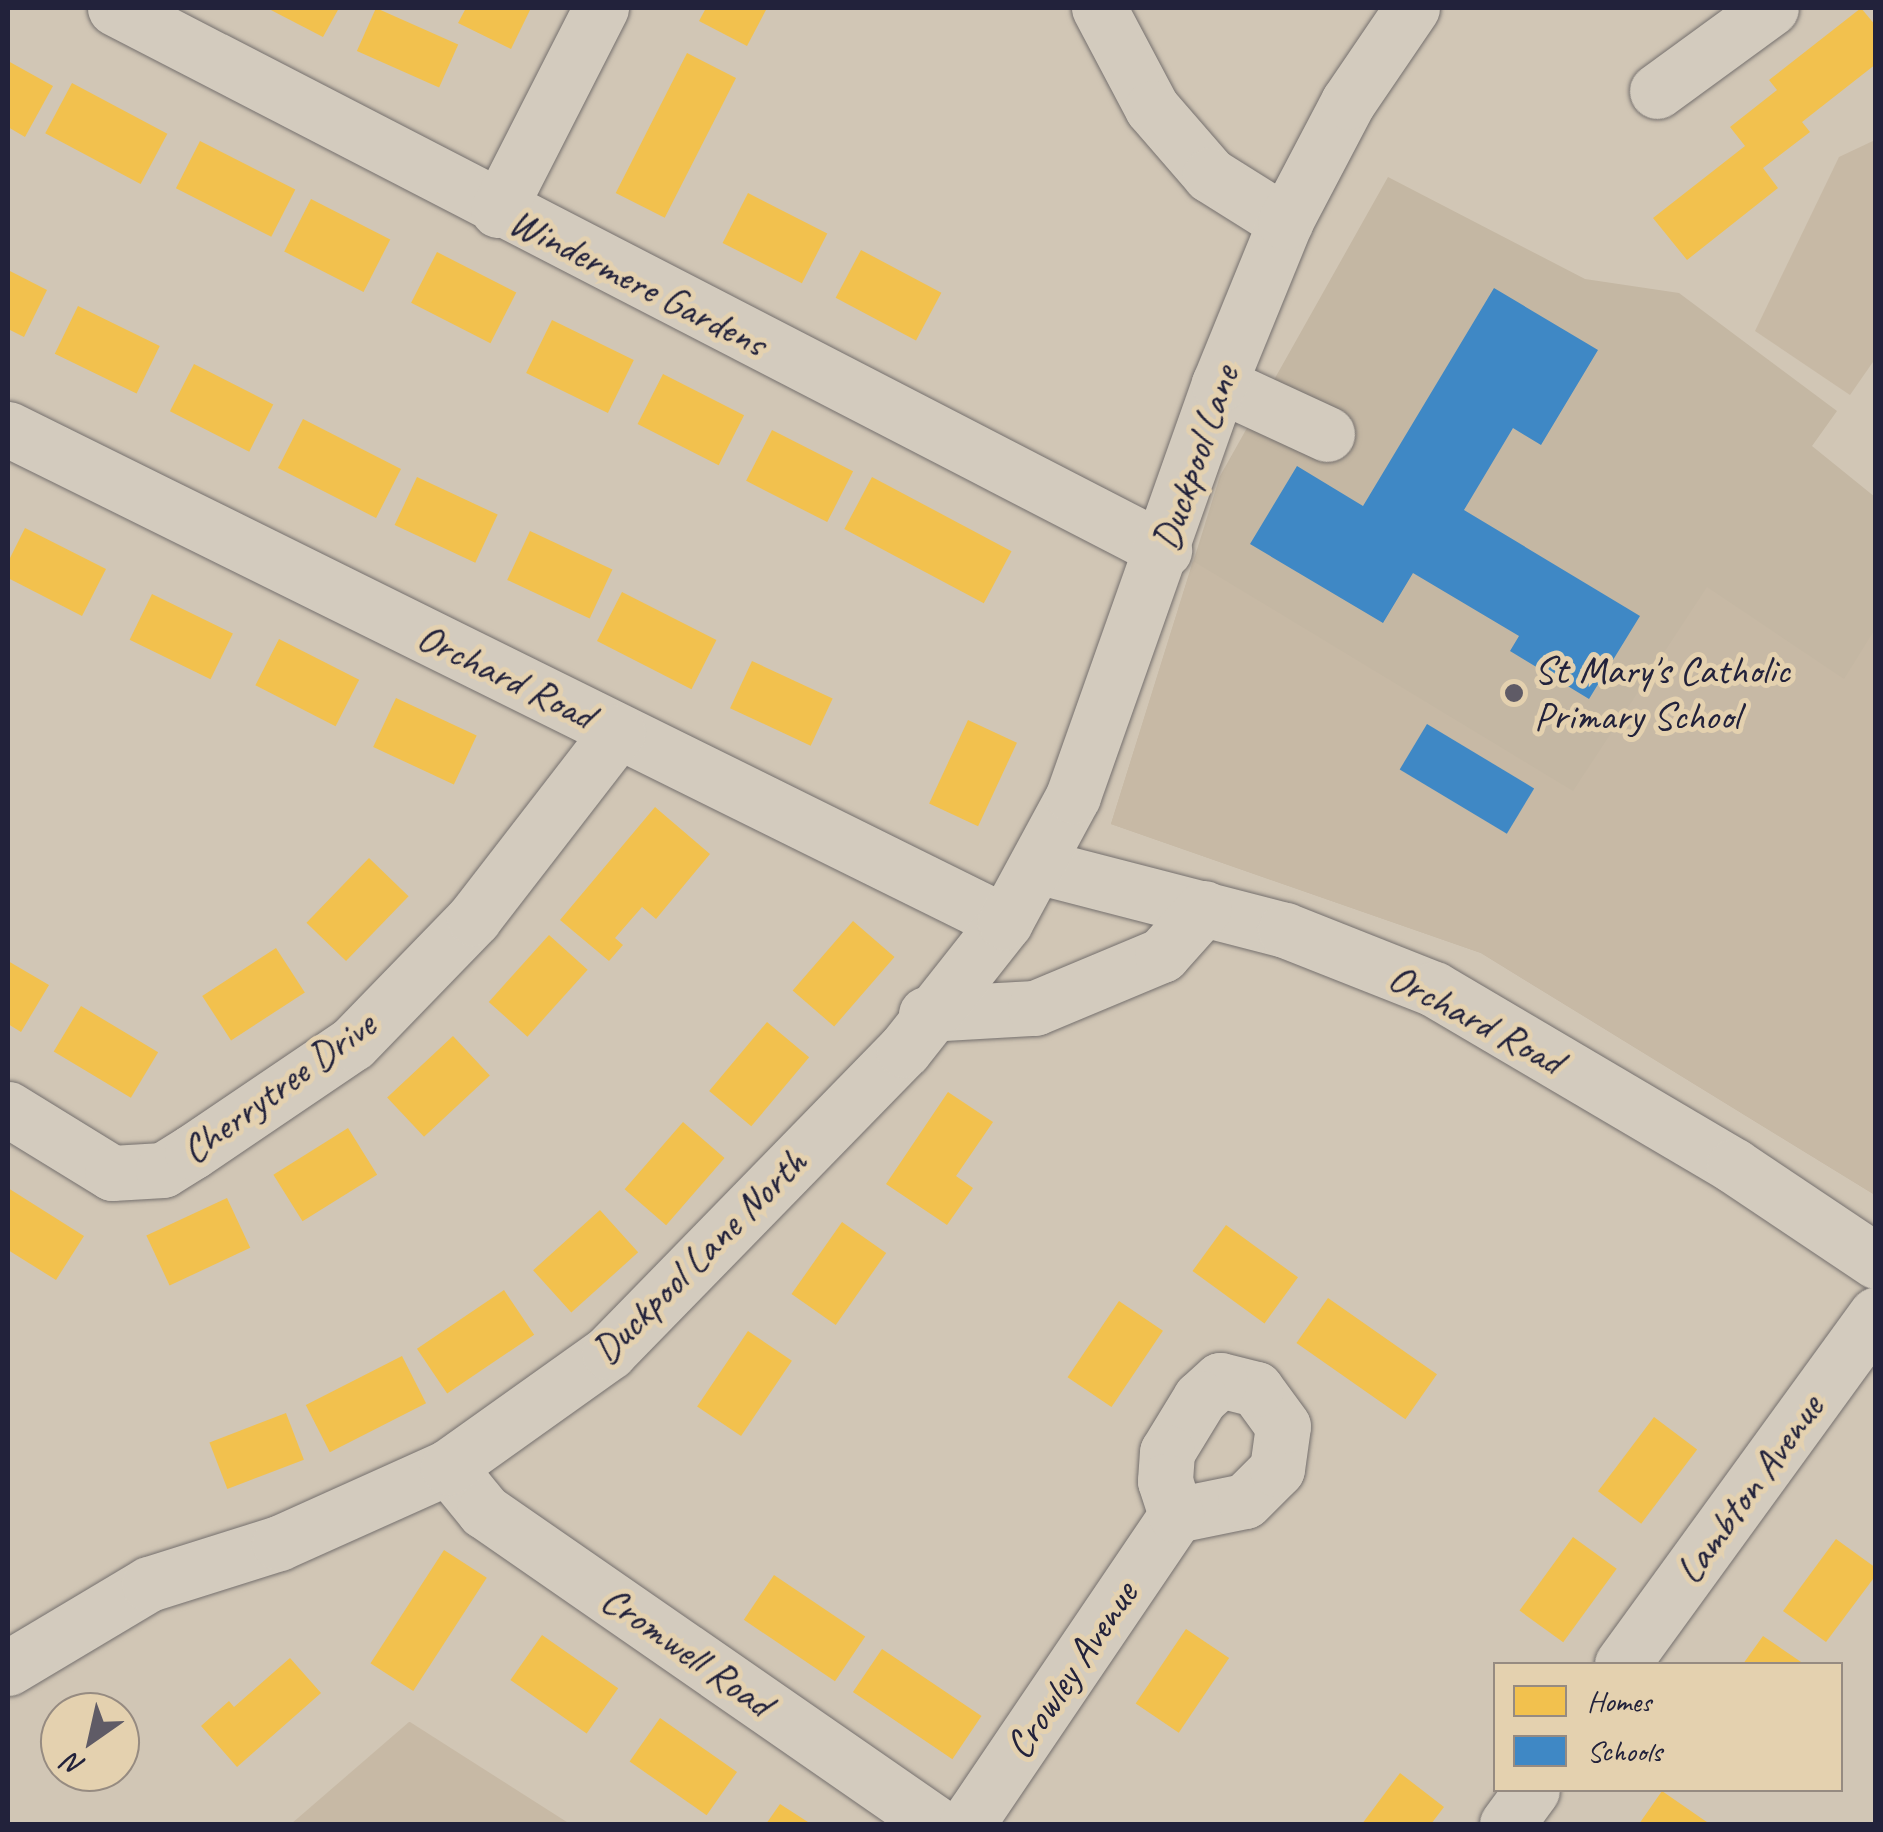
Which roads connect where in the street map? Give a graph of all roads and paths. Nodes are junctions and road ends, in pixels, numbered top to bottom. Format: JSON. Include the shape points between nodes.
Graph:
{"nodes":[{"id":1,"x":115,"y":8,"type":"edge"},
{"id":2,"x":602,"y":8,"type":"edge"},
{"id":3,"x":1099,"y":8,"type":"edge"},
{"id":4,"x":1412,"y":8,"type":"edge"},
{"id":5,"x":1771,"y":8,"type":"edge"},
{"id":6,"x":1710,"y":25,"type":"edge"},
{"id":7,"x":1658,"y":90,"type":"dead end"},
{"id":8,"x":498,"y":210,"type":"junction"},
{"id":9,"x":1285,"y":222,"type":"junction"},
{"id":10,"x":1218,"y":384,"type":"junction"},
{"id":11,"x":8,"y":429,"type":"edge"},
{"id":12,"x":1327,"y":434,"type":"dead end"},
{"id":13,"x":1164,"y":550,"type":"junction"},
{"id":14,"x":618,"y":732,"type":"junction"},
{"id":15,"x":1036,"y":866,"type":"junction"},
{"id":16,"x":1204,"y":908,"type":"junction"},
{"id":17,"x":1005,"y":922,"type":"junction"},
{"id":18,"x":926,"y":1014,"type":"junction"},
{"id":19,"x":8,"y":1108,"type":"edge"},
{"id":20,"x":1876,"y":1262,"type":"edge"},
{"id":21,"x":1876,"y":1314,"type":"edge"},
{"id":22,"x":448,"y":1467,"type":"junction"},
{"id":23,"x":1176,"y":1515,"type":"dead end"},
{"id":24,"x":1623,"y":1662,"type":"edge"},
{"id":25,"x":8,"y":1668,"type":"edge"},
{"id":26,"x":936,"y":1824,"type":"edge"},
{"id":27,"x":967,"y":1824,"type":"edge"}],
"edges":[{"from":1,"to":8,"type":"street","name":"Windermere Gardens"},
{"from":2,"to":8,"type":"street"},
{"from":3,"to":9,"type":"street","via":[[1152,108],[1175,135],[1210,175]]},
{"from":4,"to":9,"type":"street","name":"Duckpool Lane","via":[[1348,102]]},
{"from":5,"to":6,"type":"street"},
{"from":6,"to":7,"type":"street"},
{"from":8,"to":13,"type":"street","name":"Windermere Gardens"},
{"from":9,"to":10,"type":"street","name":"Duckpool Lane"},
{"from":10,"to":12,"type":"street"},
{"from":10,"to":13,"type":"street","name":"Duckpool Lane"},
{"from":11,"to":14,"type":"street","name":"Orchard Road"},
{"from":13,"to":15,"type":"street","name":"Duckpool Lane","via":[[1073,796]]},
{"from":14,"to":17,"type":"street","name":"Orchard Road"},
{"from":14,"to":19,"type":"street","name":"Cherrytree Drive","via":[[474,918],[352,1043],[163,1170],[112,1173]]},
{"from":15,"to":16,"type":"street","name":"Orchard Road"},
{"from":15,"to":17,"type":"street","name":"Duckpool Lane"},
{"from":16,"to":18,"type":"street","via":[[1162,955],[1035,1008]]},
{"from":16,"to":20,"type":"street","name":"Orchard Road","via":[[1285,930],[1434,989],[1734,1166]]},
{"from":17,"to":18,"type":"street","name":"Duckpool Lane North"},
{"from":18,"to":22,"type":"street","name":"Duckpool Lane North","via":[[904,1050],[609,1352]]},
{"from":21,"to":24,"type":"street","name":"Lambton Avenue"},
{"from":22,"to":25,"type":"street","name":"Duckpool Lane North","via":[[280,1543],[150,1584]]},
{"from":22,"to":26,"type":"street","name":"Cromwell Road","via":[[484,1511]]},
{"from":23,"to":27,"type":"street","name":"Crowley Avenue"}]}
